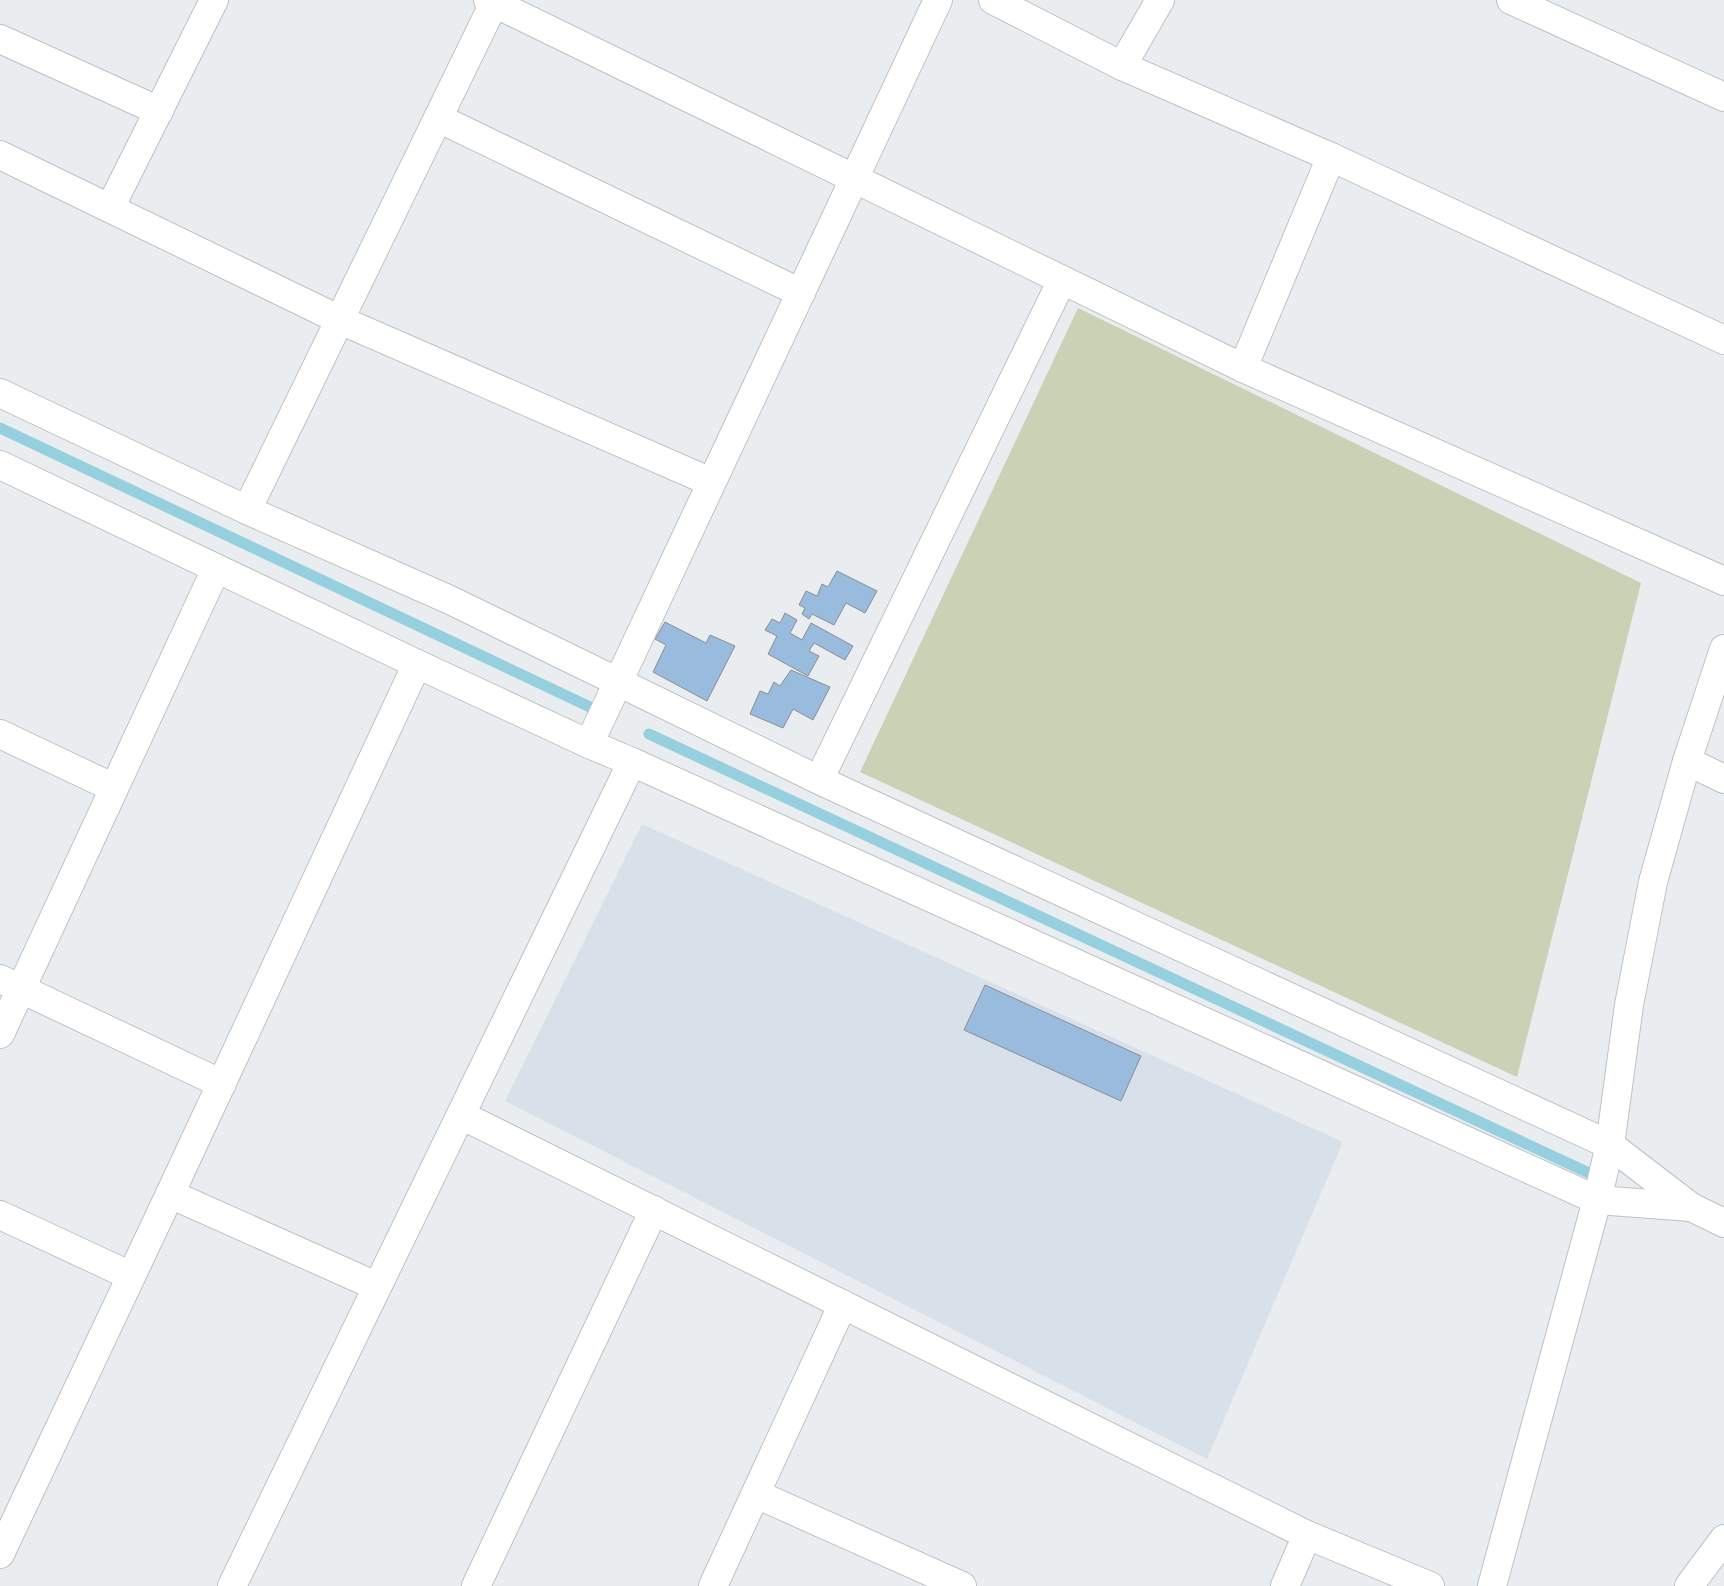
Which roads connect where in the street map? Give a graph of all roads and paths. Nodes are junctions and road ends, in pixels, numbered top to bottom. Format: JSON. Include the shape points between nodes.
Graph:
{"nodes":[{"id":1,"x":214,"y":0,"type":"edge"},
{"id":2,"x":938,"y":0,"type":"edge"},
{"id":3,"x":993,"y":0,"type":"edge"},
{"id":4,"x":1160,"y":0,"type":"edge"},
{"id":5,"x":1511,"y":0,"type":"edge"},
{"id":6,"x":491,"y":2,"type":"edge"},
{"id":7,"x":0,"y":39,"type":"edge"},
{"id":8,"x":1122,"y":66,"type":"junction"},
{"id":9,"x":1724,"y":97,"type":"edge"},
{"id":10,"x":159,"y":111,"type":"junction"},
{"id":11,"x":438,"y":118,"type":"junction"},
{"id":12,"x":0,"y":155,"type":"edge"},
{"id":13,"x":1331,"y":157,"type":"junction"},
{"id":14,"x":855,"y":178,"type":"junction"},
{"id":15,"x":110,"y":208,"type":"junction"},
{"id":16,"x":1062,"y":280,"type":"junction"},
{"id":17,"x":801,"y":293,"type":"junction"},
{"id":18,"x":340,"y":320,"type":"junction"},
{"id":19,"x":1724,"y":340,"type":"edge"},
{"id":20,"x":1243,"y":368,"type":"junction"},
{"id":21,"x":0,"y":393,"type":"edge"},
{"id":22,"x":0,"y":464,"type":"edge"},
{"id":23,"x":711,"y":482,"type":"junction"},
{"id":24,"x":247,"y":510,"type":"junction"},
{"id":25,"x":216,"y":568,"type":"junction"},
{"id":26,"x":1724,"y":581,"type":"edge"},
{"id":27,"x":1724,"y":649,"type":"edge"},
{"id":28,"x":417,"y":664,"type":"junction"},
{"id":29,"x":618,"y":682,"type":"junction"},
{"id":30,"x":0,"y":734,"type":"edge"},
{"id":31,"x":589,"y":744,"type":"junction"},
{"id":32,"x":1687,"y":761,"type":"junction"},
{"id":33,"x":632,"y":762,"type":"junction"},
{"id":34,"x":820,"y":780,"type":"junction"},
{"id":35,"x":1724,"y":780,"type":"edge"},
{"id":36,"x":114,"y":788,"type":"junction"},
{"id":37,"x":10,"y":984,"type":"edge"},
{"id":38,"x":0,"y":1034,"type":"edge"},
{"id":39,"x":222,"y":1084,"type":"junction"},
{"id":40,"x":461,"y":1115,"type":"junction"},
{"id":41,"x":1610,"y":1145,"type":"junction"},
{"id":42,"x":170,"y":1194,"type":"junction"},
{"id":43,"x":1597,"y":1200,"type":"junction"},
{"id":44,"x":1691,"y":1207,"type":"junction"},
{"id":45,"x":654,"y":1210,"type":"junction"},
{"id":46,"x":0,"y":1215,"type":"edge"},
{"id":47,"x":1724,"y":1223,"type":"edge"},
{"id":48,"x":131,"y":1276,"type":"junction"},
{"id":49,"x":376,"y":1286,"type":"junction"},
{"id":50,"x":843,"y":1304,"type":"junction"},
{"id":51,"x":756,"y":1494,"type":"junction"},
{"id":52,"x":1307,"y":1535,"type":"junction"},
{"id":53,"x":1724,"y":1539,"type":"edge"},
{"id":54,"x":0,"y":1554,"type":"edge"},
{"id":55,"x":232,"y":1586,"type":"edge"},
{"id":56,"x":476,"y":1586,"type":"edge"},
{"id":57,"x":713,"y":1586,"type":"edge"},
{"id":58,"x":962,"y":1586,"type":"edge"},
{"id":59,"x":1284,"y":1586,"type":"edge"},
{"id":60,"x":1430,"y":1586,"type":"edge"},
{"id":61,"x":1492,"y":1586,"type":"edge"},
{"id":62,"x":1690,"y":1586,"type":"edge"}],
"edges":[{"from":1,"to":10,"type":"street"},
{"from":2,"to":14,"type":"street"},
{"from":3,"to":8,"type":"street"},
{"from":4,"to":8,"type":"street"},
{"from":5,"to":9,"type":"street"},
{"from":6,"to":11,"type":"street"},
{"from":6,"to":14,"type":"street"},
{"from":7,"to":10,"type":"street"},
{"from":8,"to":13,"type":"street"},
{"from":10,"to":15,"type":"street"},
{"from":11,"to":17,"type":"street"},
{"from":11,"to":18,"type":"street"},
{"from":12,"to":15,"type":"street"},
{"from":13,"to":19,"type":"street"},
{"from":13,"to":20,"type":"street"},
{"from":14,"to":16,"type":"street"},
{"from":14,"to":17,"type":"street"},
{"from":15,"to":18,"type":"street"},
{"from":16,"to":20,"type":"street"},
{"from":16,"to":34,"type":"street"},
{"from":17,"to":23,"type":"street"},
{"from":18,"to":23,"type":"street"},
{"from":18,"to":24,"type":"street"},
{"from":20,"to":26,"type":"street"},
{"from":21,"to":24,"type":"street"},
{"from":22,"to":25,"type":"street"},
{"from":23,"to":29,"type":"street"},
{"from":24,"to":29,"type":"street","via":[[450,600]]},
{"from":25,"to":28,"type":"street"},
{"from":25,"to":36,"type":"street"},
{"from":27,"to":32,"type":"street"},
{"from":28,"to":31,"type":"street"},
{"from":28,"to":39,"type":"street"},
{"from":29,"to":31,"type":"street"},
{"from":29,"to":34,"type":"street"},
{"from":30,"to":36,"type":"street"},
{"from":31,"to":33,"type":"street"},
{"from":32,"to":35,"type":"street"},
{"from":32,"to":41,"type":"street","via":[[1653,882],[1629,1005]]},
{"from":33,"to":40,"type":"street"},
{"from":33,"to":43,"type":"street"},
{"from":34,"to":41,"type":"street"},
{"from":36,"to":37,"type":"street"},
{"from":37,"to":38,"type":"street"},
{"from":37,"to":39,"type":"street"},
{"from":39,"to":42,"type":"street"},
{"from":40,"to":45,"type":"street"},
{"from":40,"to":49,"type":"street"},
{"from":41,"to":43,"type":"street"},
{"from":41,"to":44,"type":"street"},
{"from":42,"to":48,"type":"street"},
{"from":42,"to":49,"type":"street"},
{"from":43,"to":44,"type":"street"},
{"from":43,"to":61,"type":"street"},
{"from":44,"to":47,"type":"street"},
{"from":45,"to":50,"type":"street"},
{"from":45,"to":56,"type":"street"},
{"from":46,"to":48,"type":"street"},
{"from":48,"to":54,"type":"street"},
{"from":49,"to":55,"type":"street"},
{"from":50,"to":51,"type":"street"},
{"from":50,"to":52,"type":"street"},
{"from":51,"to":57,"type":"street"},
{"from":51,"to":58,"type":"street"},
{"from":52,"to":59,"type":"street"},
{"from":52,"to":60,"type":"street"},
{"from":53,"to":62,"type":"street"}]}
